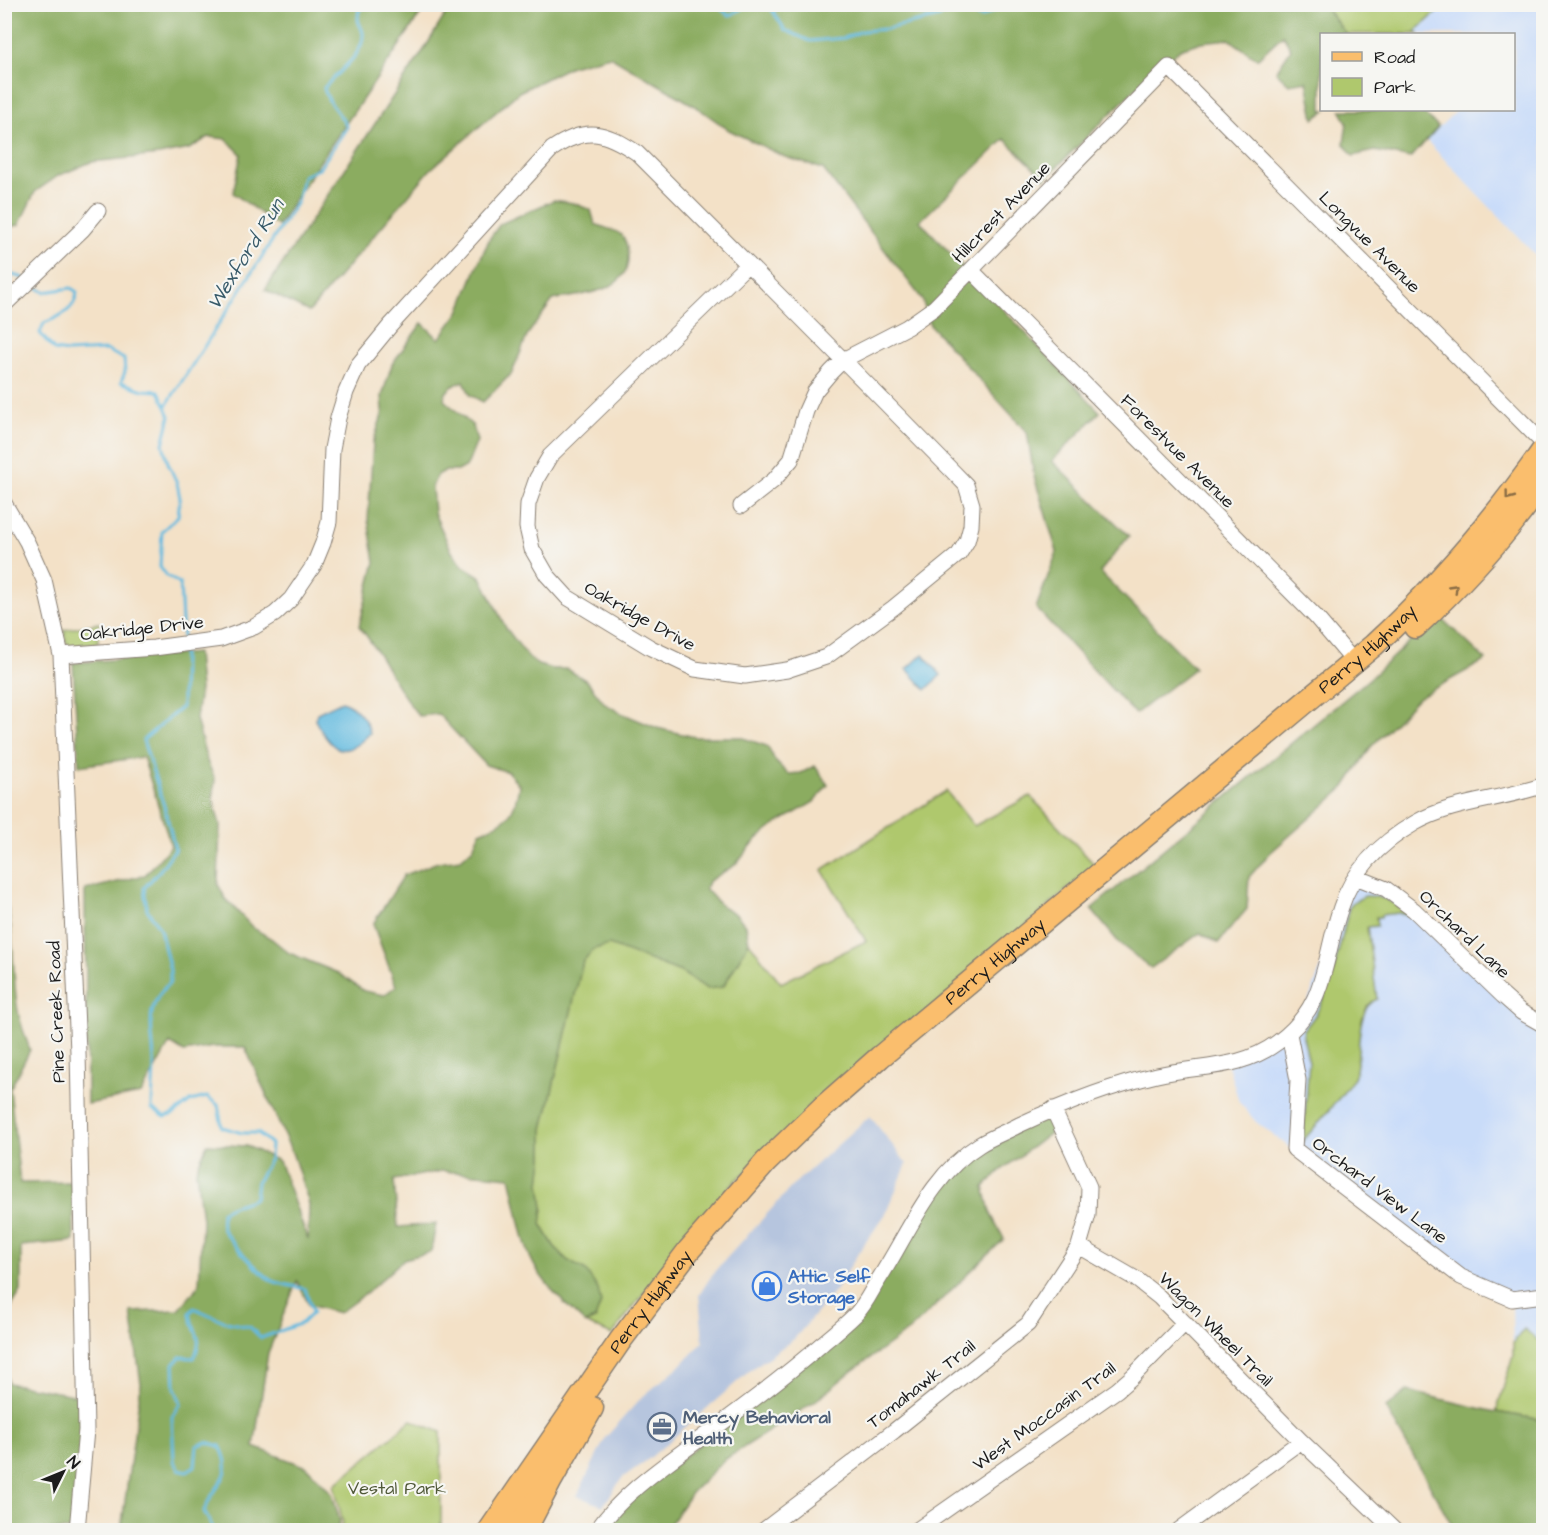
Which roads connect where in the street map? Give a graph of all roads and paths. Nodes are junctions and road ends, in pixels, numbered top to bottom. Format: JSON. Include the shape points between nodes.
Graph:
{"nodes":[{"id":1,"x":1169,"y":67,"type":"joint"},
{"id":2,"x":98,"y":211,"type":"dead end"},
{"id":3,"x":748,"y":264,"type":"junction"},
{"id":4,"x":971,"y":270,"type":"junction"},
{"id":5,"x":4,"y":305,"type":"edge"},
{"id":6,"x":843,"y":360,"type":"junction"},
{"id":7,"x":1544,"y":444,"type":"edge"},
{"id":8,"x":1544,"y":448,"type":"edge"},
{"id":9,"x":1544,"y":481,"type":"edge"},
{"id":10,"x":4,"y":503,"type":"edge"},
{"id":11,"x":741,"y":506,"type":"dead end"},
{"id":12,"x":61,"y":655,"type":"junction"},
{"id":13,"x":1355,"y":663,"type":"junction"},
{"id":14,"x":1544,"y":785,"type":"edge"},
{"id":15,"x":1356,"y":877,"type":"junction"},
{"id":16,"x":1544,"y":1025,"type":"edge"},
{"id":17,"x":1289,"y":1034,"type":"junction"},
{"id":18,"x":1053,"y":1109,"type":"junction"},
{"id":19,"x":1079,"y":1246,"type":"junction"},
{"id":20,"x":1544,"y":1295,"type":"edge"},
{"id":21,"x":1185,"y":1323,"type":"junction"},
{"id":22,"x":581,"y":1401,"type":"junction"},
{"id":23,"x":1301,"y":1441,"type":"junction"},
{"id":24,"x":77,"y":1530,"type":"edge"},
{"id":25,"x":490,"y":1530,"type":"edge"},
{"id":26,"x":513,"y":1530,"type":"edge"},
{"id":27,"x":525,"y":1530,"type":"edge"},
{"id":28,"x":597,"y":1530,"type":"edge"},
{"id":29,"x":764,"y":1530,"type":"edge"},
{"id":30,"x":917,"y":1530,"type":"edge"},
{"id":31,"x":1179,"y":1530,"type":"edge"},
{"id":32,"x":1394,"y":1530,"type":"edge"}],
"edges":[{"from":1,"to":4,"type":"street","name":"Hillcrest Avenue"},
{"from":1,"to":7,"type":"street","name":"Longvue Avenue"},
{"from":2,"to":5,"type":"street"},
{"from":3,"to":6,"type":"street","name":"Oakridge Drive"},
{"from":3,"to":6,"type":"street","name":"Oakridge Drive","via":[[550,456],[537,478],[528,504],[526,527],[532,549],[547,575],[567,597],[651,648],[695,669],[745,676],[787,670],[826,657],[958,554],[971,525],[972,505],[966,485]]},
{"from":3,"to":12,"type":"street","name":"Oakridge Drive","via":[[636,153],[616,139],[583,134],[564,140],[552,148],[483,223],[358,365],[338,418],[332,449],[329,522],[323,543],[314,565],[291,599],[254,627],[220,639]]},
{"from":4,"to":6,"type":"street","name":"Hillcrest Avenue","via":[[934,308],[907,327]]},
{"from":4,"to":13,"type":"street","name":"Forestvue Avenue","via":[[1314,616]]},
{"from":6,"to":11,"type":"street","via":[[815,391],[787,465]]},
{"from":8,"to":13,"type":"highway","name":"Perry Highway","one_way":true,"via":[[1453,564]]},
{"from":27,"to":9,"type":"highway","name":"Perry Highway","one_way":true,"via":[[572,1442],[631,1349],[699,1259],[776,1172],[867,1086],[1377,661],[1462,580]]},
{"from":10,"to":12,"type":"street","name":"Pine Creek Road","via":[[44,580]]},
{"from":12,"to":24,"type":"street","name":"Pine Creek Road","via":[[78,1052],[86,1430]]},
{"from":13,"to":22,"type":"highway","name":"Perry Highway","via":[[822,1108],[759,1170],[688,1250]]},
{"from":14,"to":15,"type":"street","via":[[1429,815],[1381,847]]},
{"from":15,"to":16,"type":"street","name":"Orchard Lane","via":[[1386,889],[1414,910],[1521,1012]]},
{"from":15,"to":17,"type":"street","via":[[1341,906],[1317,996]]},
{"from":17,"to":18,"type":"street","via":[[1242,1062],[1160,1074],[1104,1089]]},
{"from":17,"to":20,"type":"street","name":"Orchard View Lane","via":[[1298,1080],[1294,1149],[1461,1277],[1512,1299]]},
{"from":18,"to":19,"type":"street","via":[[1089,1187],[1088,1215]]},
{"from":18,"to":28,"type":"street","via":[[979,1145],[953,1166],[933,1190],[858,1313],[803,1361],[664,1465]]},
{"from":19,"to":21,"type":"street","name":"Wagon Wheel Trail","via":[[1147,1286]]},
{"from":19,"to":29,"type":"street","name":"Tomahawk Trail","via":[[1028,1324]]},
{"from":21,"to":23,"type":"street","name":"Wagon Wheel Trail"},
{"from":21,"to":30,"type":"street","name":"West Moccasin Trail","via":[[1117,1390]]},
{"from":22,"to":25,"type":"highway"},
{"from":22,"to":26,"type":"main road","name":"Perry Highway"},
{"from":23,"to":31,"type":"street"},
{"from":23,"to":32,"type":"street","name":"Wagon Wheel Trail"}]}
